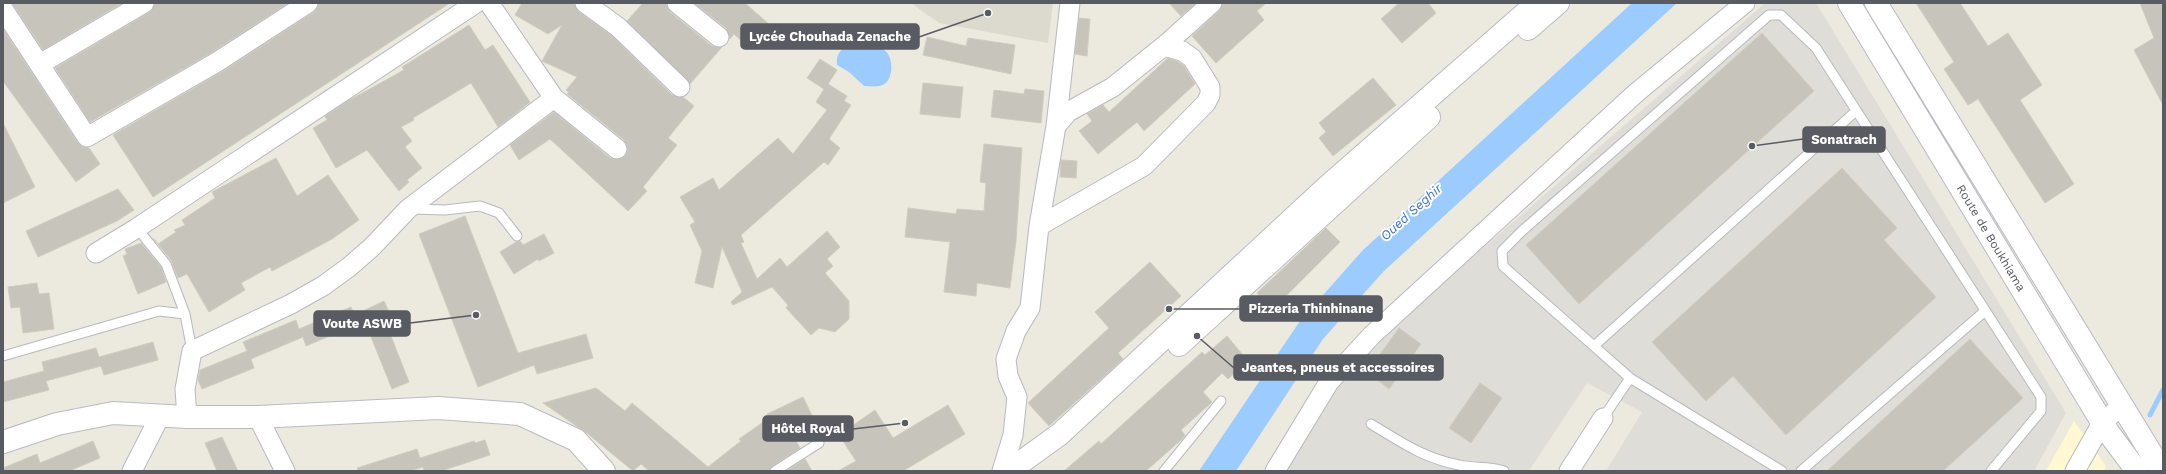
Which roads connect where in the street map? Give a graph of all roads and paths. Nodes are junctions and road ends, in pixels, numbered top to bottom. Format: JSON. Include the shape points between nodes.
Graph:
{"nodes":[{"id":1,"x":144,"y":3,"type":"edge"},
{"id":2,"x":308,"y":3,"type":"edge"},
{"id":3,"x":476,"y":3,"type":"edge"},
{"id":4,"x":489,"y":3,"type":"edge"},
{"id":5,"x":585,"y":3,"type":"edge"},
{"id":6,"x":677,"y":3,"type":"edge"},
{"id":7,"x":1070,"y":3,"type":"edge"},
{"id":8,"x":1212,"y":3,"type":"edge"},
{"id":9,"x":1537,"y":3,"type":"edge"},
{"id":10,"x":1558,"y":3,"type":"edge"},
{"id":11,"x":1744,"y":3,"type":"edge"},
{"id":12,"x":1849,"y":3,"type":"edge"},
{"id":13,"x":1876,"y":3,"type":"edge"},
{"id":14,"x":3,"y":9,"type":"edge"},
{"id":15,"x":719,"y":36,"type":"dead end"},
{"id":16,"x":1164,"y":46,"type":"junction"},
{"id":17,"x":40,"y":64,"type":"junction"},
{"id":18,"x":680,"y":87,"type":"dead end"},
{"id":19,"x":554,"y":98,"type":"junction"},
{"id":20,"x":1856,"y":111,"type":"junction"},
{"id":21,"x":1056,"y":126,"type":"junction"},
{"id":22,"x":617,"y":149,"type":"dead end"},
{"id":23,"x":408,"y":209,"type":"junction"},
{"id":24,"x":1039,"y":226,"type":"junction"},
{"id":25,"x":137,"y":228,"type":"junction"},
{"id":26,"x":517,"y":236,"type":"dead end"},
{"id":27,"x":96,"y":253,"type":"dead end"},
{"id":28,"x":1985,"y":310,"type":"junction"},
{"id":29,"x":185,"y":314,"type":"junction"},
{"id":30,"x":1594,"y":346,"type":"junction"},
{"id":31,"x":192,"y":351,"type":"junction"},
{"id":32,"x":3,"y":356,"type":"edge"},
{"id":33,"x":1630,"y":378,"type":"junction"},
{"id":34,"x":1221,"y":401,"type":"dead end"},
{"id":35,"x":2125,"y":412,"type":"junction"},
{"id":36,"x":160,"y":416,"type":"junction"},
{"id":37,"x":187,"y":417,"type":"junction"},
{"id":38,"x":258,"y":417,"type":"junction"},
{"id":39,"x":1603,"y":418,"type":"joint"},
{"id":40,"x":1371,"y":424,"type":"dead end"},
{"id":41,"x":2105,"y":427,"type":"junction"},
{"id":42,"x":3,"y":442,"type":"edge"},
{"id":43,"x":819,"y":443,"type":"dead end"},
{"id":44,"x":2156,"y":462,"type":"edge"},
{"id":45,"x":132,"y":471,"type":"edge"},
{"id":46,"x":285,"y":471,"type":"edge"},
{"id":47,"x":604,"y":471,"type":"edge"},
{"id":48,"x":775,"y":471,"type":"edge"},
{"id":49,"x":1002,"y":471,"type":"edge"},
{"id":50,"x":1009,"y":471,"type":"edge"},
{"id":51,"x":1033,"y":471,"type":"edge"},
{"id":52,"x":1164,"y":471,"type":"edge"},
{"id":53,"x":1275,"y":471,"type":"edge"},
{"id":54,"x":1504,"y":471,"type":"edge"},
{"id":55,"x":1569,"y":471,"type":"edge"},
{"id":56,"x":1782,"y":471,"type":"edge"},
{"id":57,"x":1801,"y":471,"type":"edge"},
{"id":58,"x":1991,"y":471,"type":"edge"},
{"id":59,"x":2075,"y":471,"type":"edge"},
{"id":60,"x":2137,"y":471,"type":"edge"}],
"edges":[{"from":1,"to":17,"type":"street"},
{"from":2,"to":17,"type":"street","via":[[217,62],[87,138]]},
{"from":3,"to":25,"type":"street"},
{"from":4,"to":19,"type":"street"},
{"from":5,"to":18,"type":"street","via":[[618,27]]},
{"from":6,"to":15,"type":"street"},
{"from":7,"to":21,"type":"street"},
{"from":8,"to":16,"type":"street"},
{"from":9,"to":50,"type":"street","via":[[1329,185],[1060,434]]},
{"from":10,"to":51,"type":"street","via":[[1289,251],[1091,426]]},
{"from":11,"to":53,"type":"street","via":[[1636,93],[1371,336],[1329,382]]},
{"from":12,"to":41,"type":"street","name":"Route de Boukhiama"},
{"from":13,"to":35,"type":"street","name":"Route de Boukhiama"},
{"from":14,"to":17,"type":"street"},
{"from":16,"to":21,"type":"street","via":[[1113,87],[1068,112]]},
{"from":16,"to":24,"type":"street","via":[[1182,52],[1196,63],[1210,87],[1206,103],[1144,166]]},
{"from":19,"to":22,"type":"street"},
{"from":19,"to":23,"type":"street"},
{"from":20,"to":28,"type":"lane"},
{"from":20,"to":30,"type":"lane"},
{"from":20,"to":30,"type":"lane","via":[[1816,48],[1781,15],[1769,15],[1523,230],[1502,251],[1503,266]]},
{"from":21,"to":24,"type":"street"},
{"from":23,"to":26,"type":"lane","via":[[445,210],[480,206],[499,213]]},
{"from":23,"to":31,"type":"street","via":[[349,268],[323,286]]},
{"from":24,"to":49,"type":"street","via":[[1030,308],[1016,331],[1006,360],[1008,376],[1016,397],[1013,435]]},
{"from":25,"to":27,"type":"street"},
{"from":25,"to":29,"type":"lane","via":[[166,264]]},
{"from":28,"to":57,"type":"lane"},
{"from":28,"to":58,"type":"lane","via":[[2041,397],[2041,411]]},
{"from":29,"to":31,"type":"lane"},
{"from":29,"to":32,"type":"lane","via":[[159,311]]},
{"from":30,"to":33,"type":"lane"},
{"from":31,"to":37,"type":"street","via":[[185,389]]},
{"from":33,"to":39,"type":"lane"},
{"from":33,"to":56,"type":"lane"},
{"from":34,"to":52,"type":"lane"},
{"from":35,"to":41,"type":"street"},
{"from":35,"to":44,"type":"street","name":"Route de Boukhiama"},
{"from":36,"to":37,"type":"street"},
{"from":36,"to":42,"type":"street","via":[[112,413],[57,424]]},
{"from":36,"to":45,"type":"street"},
{"from":37,"to":38,"type":"street"},
{"from":38,"to":46,"type":"street"},
{"from":38,"to":47,"type":"street","via":[[438,408],[520,414],[576,440]]},
{"from":39,"to":55,"type":"street"},
{"from":40,"to":54,"type":"lane","via":[[1420,454],[1460,466],[1490,466]]},
{"from":41,"to":59,"type":"street"},
{"from":41,"to":60,"type":"street","name":"Route de Boukhiama"},
{"from":43,"to":48,"type":"lane"}]}
